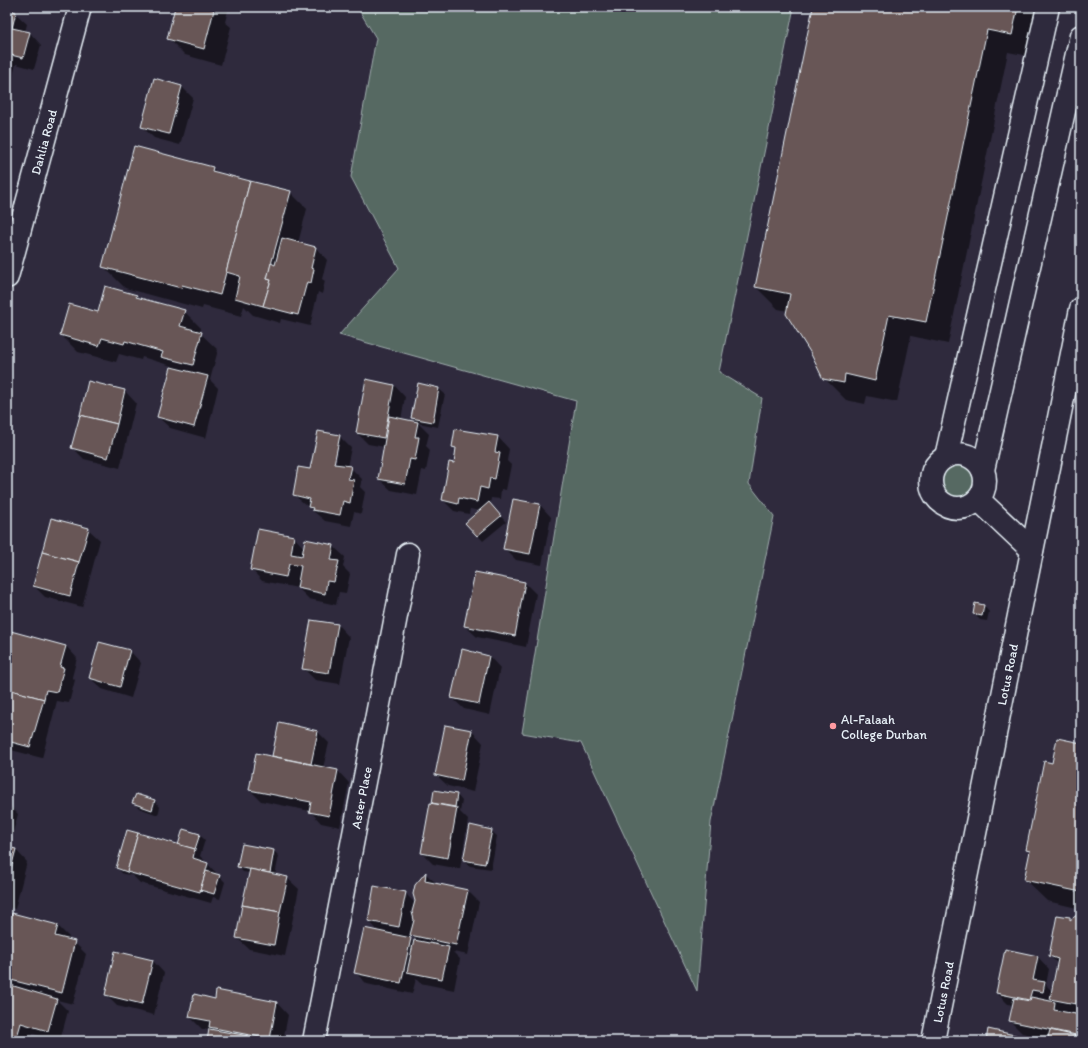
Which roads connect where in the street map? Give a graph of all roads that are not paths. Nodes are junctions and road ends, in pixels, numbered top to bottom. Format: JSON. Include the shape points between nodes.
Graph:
{"nodes":[{"id":1,"x":80,"y":7,"type":"edge"},
{"id":2,"x":1048,"y":7,"type":"edge"},
{"id":3,"x":1081,"y":36,"type":"edge"},
{"id":4,"x":7,"y":277,"type":"edge"},
{"id":5,"x":1081,"y":309,"type":"edge"},
{"id":6,"x":946,"y":457,"type":"junction"},
{"id":7,"x":983,"y":470,"type":"junction"},
{"id":8,"x":978,"y":500,"type":"junction"},
{"id":9,"x":1032,"y":550,"type":"junction"},
{"id":10,"x":408,"y":554,"type":"dead end"},
{"id":11,"x":314,"y":1041,"type":"edge"},
{"id":12,"x":933,"y":1041,"type":"edge"}],
"edges":[{"from":1,"to":4,"type":"street","name":"Dahlia Road"},
{"from":2,"to":6,"type":"street"},
{"from":3,"to":7,"type":"street"},
{"from":5,"to":9,"type":"street","name":"Lotus Road"},
{"from":6,"to":7,"type":"street","via":[[956,454],[967,456],[976,461]]},
{"from":6,"to":8,"type":"street","via":[[932,472],[931,483],[940,502],[960,509]]},
{"from":7,"to":8,"type":"street","via":[[984,490]]},
{"from":8,"to":9,"type":"street"},
{"from":9,"to":12,"type":"street","name":"Lotus Road"},
{"from":10,"to":11,"type":"street","name":"Aster Place"}]}
